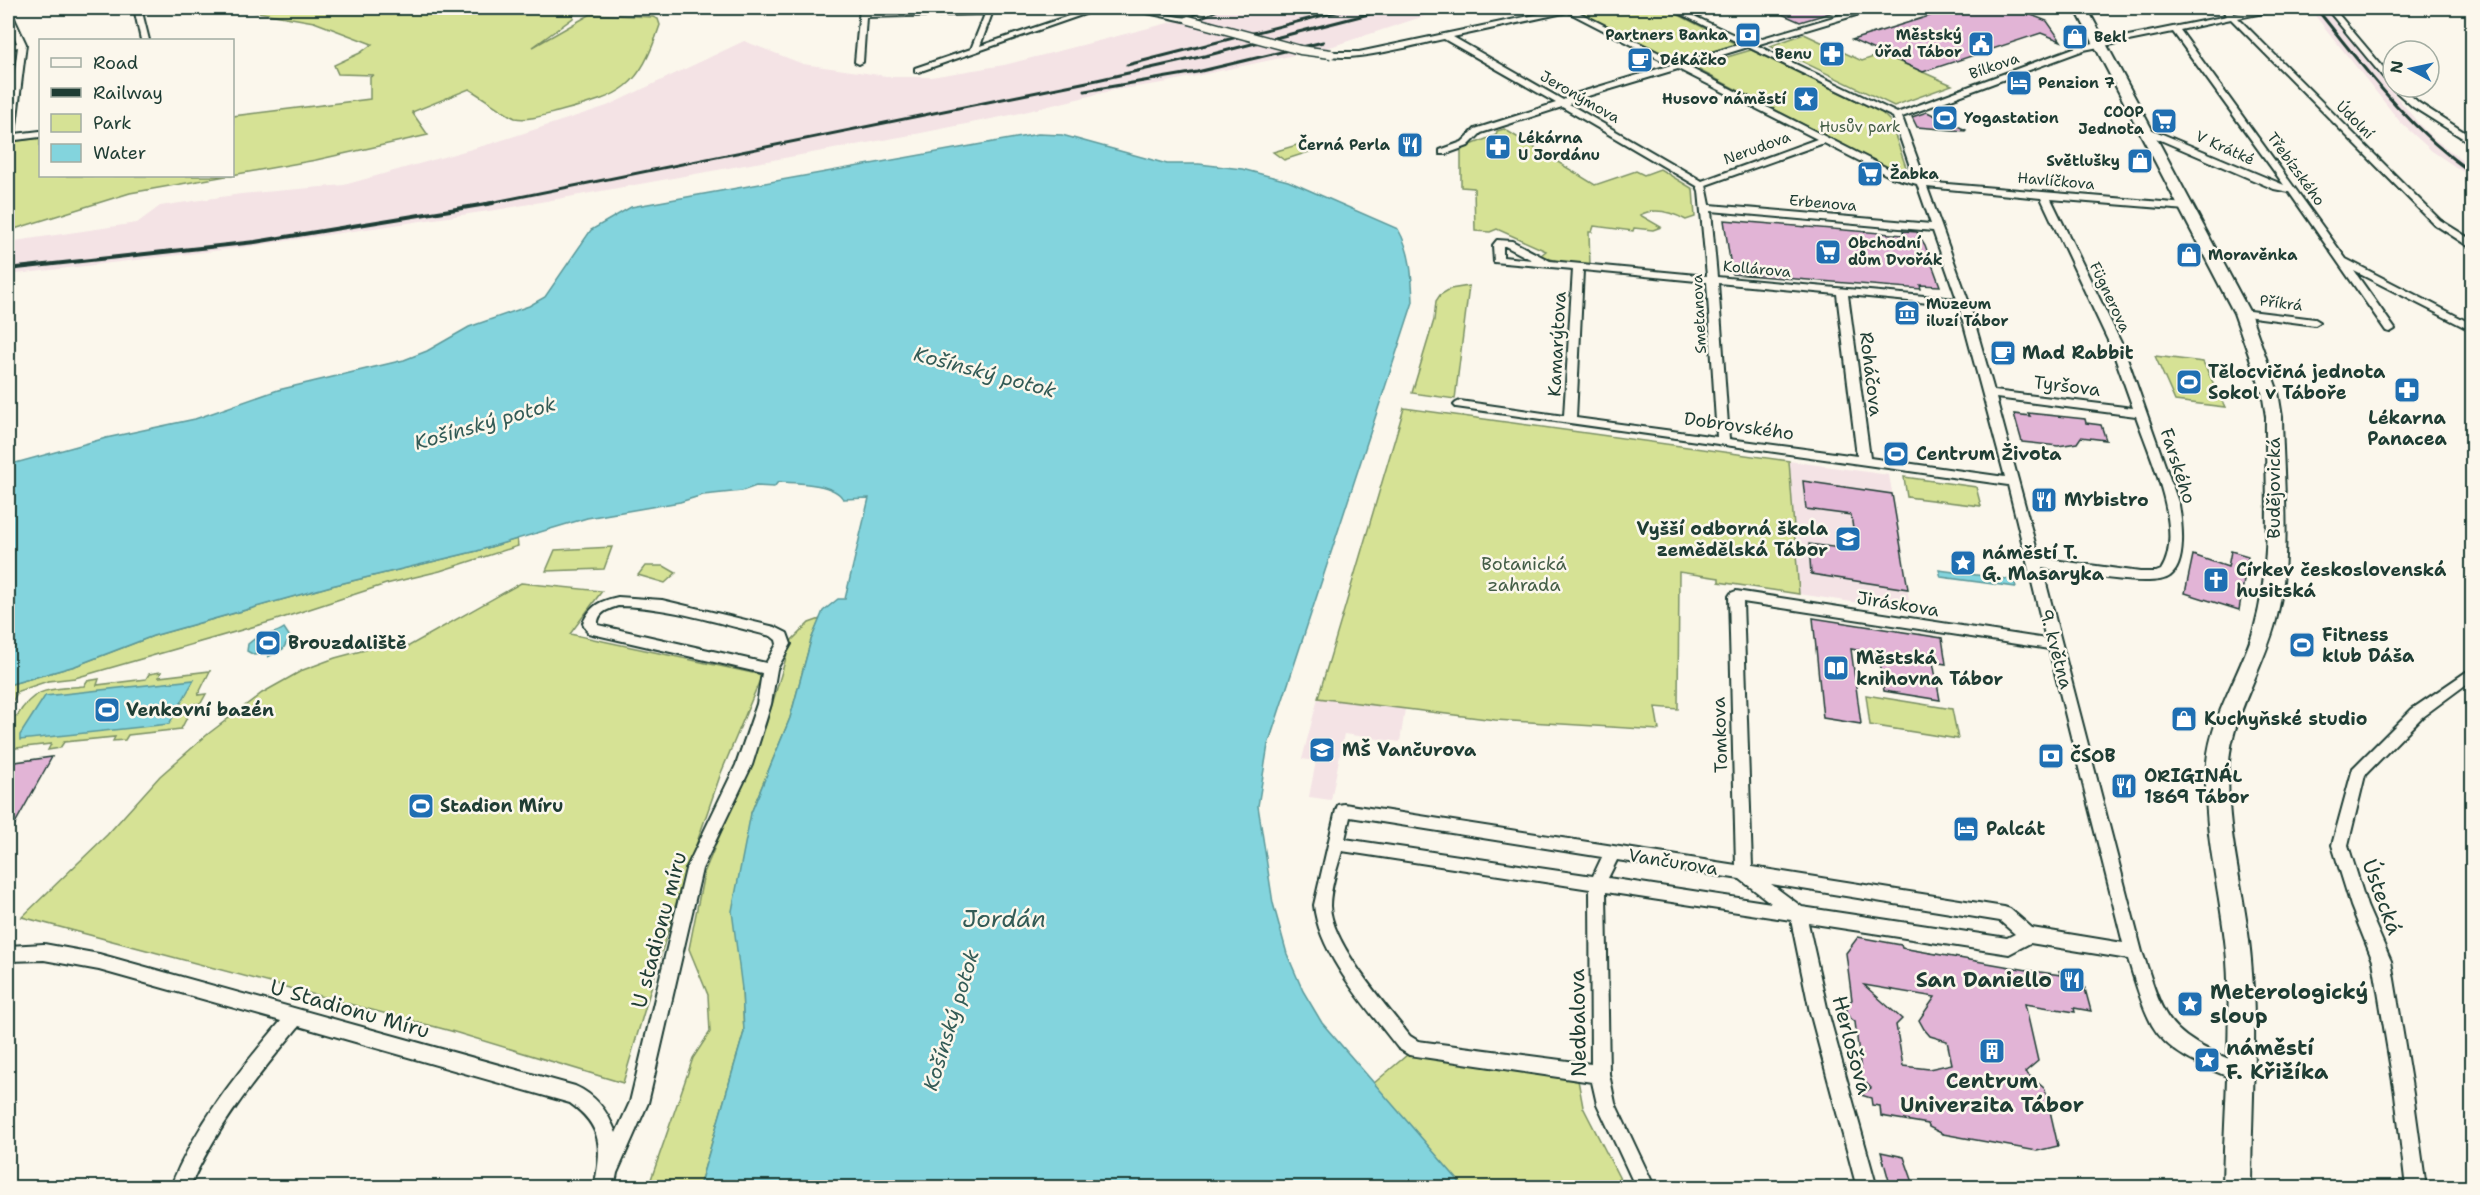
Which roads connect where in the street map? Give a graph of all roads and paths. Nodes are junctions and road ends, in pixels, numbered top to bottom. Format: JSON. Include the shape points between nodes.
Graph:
{"nodes":[{"id":1,"x":136,"y":8,"type":"edge"},
{"id":2,"x":1098,"y":8,"type":"edge"},
{"id":3,"x":1128,"y":8,"type":"edge"},
{"id":4,"x":1217,"y":8,"type":"edge"},
{"id":5,"x":1580,"y":8,"type":"edge"},
{"id":6,"x":1672,"y":8,"type":"edge"},
{"id":7,"x":1864,"y":8,"type":"edge"},
{"id":8,"x":2081,"y":8,"type":"edge"},
{"id":9,"x":2224,"y":8,"type":"edge"},
{"id":10,"x":2275,"y":8,"type":"edge"},
{"id":11,"x":2329,"y":8,"type":"edge"},
{"id":12,"x":990,"y":10,"type":"edge"},
{"id":13,"x":1569,"y":10,"type":"junction"},
{"id":14,"x":862,"y":11,"type":"edge"},
{"id":15,"x":8,"y":14,"type":"edge"},
{"id":16,"x":2235,"y":16,"type":"junction"},
{"id":17,"x":1190,"y":20,"type":"junction"},
{"id":18,"x":2175,"y":29,"type":"junction"},
{"id":19,"x":1444,"y":35,"type":"junction"},
{"id":20,"x":145,"y":39,"type":"edge"},
{"id":21,"x":22,"y":44,"type":"junction"},
{"id":22,"x":2100,"y":44,"type":"junction"},
{"id":23,"x":1749,"y":45,"type":"junction"},
{"id":24,"x":8,"y":47,"type":"edge"},
{"id":25,"x":975,"y":50,"type":"junction"},
{"id":26,"x":859,"y":62,"type":"dead end"},
{"id":27,"x":1677,"y":66,"type":"junction"},
{"id":28,"x":918,"y":70,"type":"dead end"},
{"id":29,"x":2381,"y":70,"type":"edge"},
{"id":30,"x":2409,"y":99,"type":"edge"},
{"id":31,"x":1563,"y":104,"type":"junction"},
{"id":32,"x":1897,"y":116,"type":"junction"},
{"id":33,"x":2145,"y":130,"type":"junction"},
{"id":34,"x":39,"y":134,"type":"edge"},
{"id":35,"x":9,"y":138,"type":"edge"},
{"id":36,"x":1824,"y":140,"type":"junction"},
{"id":37,"x":2472,"y":141,"type":"edge"},
{"id":38,"x":1443,"y":153,"type":"dead end"},
{"id":39,"x":1701,"y":184,"type":"junction"},
{"id":40,"x":1922,"y":184,"type":"junction"},
{"id":41,"x":2293,"y":190,"type":"junction"},
{"id":42,"x":2045,"y":196,"type":"junction"},
{"id":43,"x":2186,"y":207,"type":"junction"},
{"id":44,"x":1706,"y":208,"type":"junction"},
{"id":45,"x":1938,"y":228,"type":"junction"},
{"id":46,"x":2472,"y":244,"type":"edge"},
{"id":47,"x":2343,"y":261,"type":"junction"},
{"id":48,"x":1548,"y":264,"type":"dead end"},
{"id":49,"x":1578,"y":267,"type":"junction"},
{"id":50,"x":1712,"y":280,"type":"junction"},
{"id":51,"x":1842,"y":292,"type":"junction"},
{"id":52,"x":1964,"y":303,"type":"junction"},
{"id":53,"x":2242,"y":313,"type":"junction"},
{"id":54,"x":2316,"y":322,"type":"dead end"},
{"id":55,"x":2472,"y":328,"type":"edge"},
{"id":56,"x":2390,"y":329,"type":"dead end"},
{"id":57,"x":1988,"y":394,"type":"junction"},
{"id":58,"x":1460,"y":405,"type":"dead end"},
{"id":59,"x":2142,"y":413,"type":"junction"},
{"id":60,"x":1570,"y":421,"type":"junction"},
{"id":61,"x":1723,"y":442,"type":"junction"},
{"id":62,"x":1864,"y":461,"type":"junction"},
{"id":63,"x":2013,"y":482,"type":"junction"},
{"id":64,"x":2033,"y":562,"type":"junction"},
{"id":65,"x":1736,"y":596,"type":"joint"},
{"id":66,"x":2055,"y":645,"type":"junction"},
{"id":67,"x":770,"y":669,"type":"junction"},
{"id":68,"x":2472,"y":673,"type":"edge"},
{"id":69,"x":1337,"y":844,"type":"junction"},
{"id":70,"x":1612,"y":852,"type":"junction"},
{"id":71,"x":1744,"y":873,"type":"junction"},
{"id":72,"x":1599,"y":883,"type":"junction"},
{"id":73,"x":1798,"y":914,"type":"junction"},
{"id":74,"x":2028,"y":935,"type":"junction"},
{"id":75,"x":2134,"y":952,"type":"junction"},
{"id":76,"x":8,"y":953,"type":"edge"},
{"id":77,"x":295,"y":1017,"type":"junction"},
{"id":78,"x":2242,"y":1073,"type":"junction"},
{"id":79,"x":1600,"y":1074,"type":"junction"},
{"id":80,"x":606,"y":1179,"type":"edge"},
{"id":81,"x":179,"y":1188,"type":"edge"},
{"id":82,"x":1646,"y":1188,"type":"edge"},
{"id":83,"x":1867,"y":1188,"type":"edge"},
{"id":84,"x":2237,"y":1188,"type":"edge"},
{"id":85,"x":2416,"y":1188,"type":"edge"}],
"edges":[{"from":1,"to":20,"type":"street"},
{"from":2,"to":25,"type":"street"},
{"from":3,"to":17,"type":"street"},
{"from":4,"to":17,"type":"street"},
{"from":5,"to":13,"type":"street"},
{"from":6,"to":23,"type":"street"},
{"from":7,"to":23,"type":"street"},
{"from":8,"to":22,"type":"main road","name":"Budějovická"},
{"from":9,"to":16,"type":"street","name":"Údolní"},
{"from":10,"to":16,"type":"street","name":"Bílkova"},
{"from":11,"to":29,"type":"street"},
{"from":12,"to":14,"type":"street"},
{"from":12,"to":25,"type":"street"},
{"from":13,"to":19,"type":"street"},
{"from":13,"to":27,"type":"street"},
{"from":14,"to":26,"type":"street"},
{"from":15,"to":21,"type":"street"},
{"from":16,"to":18,"type":"street","name":"Bílkova"},
{"from":16,"to":46,"type":"street","name":"Údolní","via":[[2437,222]]},
{"from":17,"to":19,"type":"street","bridge":true,"via":[[1300,50],[1332,54],[1359,54]]},
{"from":18,"to":22,"type":"street","name":"Bílkova"},
{"from":18,"to":41,"type":"street","name":"Třebízského"},
{"from":19,"to":31,"type":"street","name":"Jeronýmova"},
{"from":21,"to":24,"type":"street"},
{"from":21,"to":35,"type":"street"},
{"from":22,"to":32,"type":"street","name":"Bílkova"},
{"from":22,"to":33,"type":"main road","name":"Budějovická"},
{"from":23,"to":27,"type":"street"},
{"from":23,"to":32,"type":"street"},
{"from":25,"to":28,"type":"street"},
{"from":27,"to":31,"type":"street"},
{"from":27,"to":36,"type":"street"},
{"from":30,"to":37,"type":"street"},
{"from":31,"to":38,"type":"street","via":[[1478,131],[1465,144]]},
{"from":31,"to":39,"type":"street","name":"Jeronýmova"},
{"from":32,"to":40,"type":"street"},
{"from":33,"to":41,"type":"street","name":"V Krátké","via":[[2277,187]]},
{"from":33,"to":43,"type":"main road","name":"Budějovická"},
{"from":34,"to":35,"type":"street"},
{"from":36,"to":39,"type":"street","name":"Nerudova"},
{"from":36,"to":40,"type":"street","via":[[1894,175]]},
{"from":39,"to":44,"type":"street","name":"Smetanova"},
{"from":40,"to":42,"type":"street","name":"Havlíčkova"},
{"from":40,"to":45,"type":"street","name":"9. května"},
{"from":41,"to":47,"type":"street","name":"Třebízského"},
{"from":42,"to":43,"type":"street","name":"Havlíčkova"},
{"from":42,"to":59,"type":"street","name":"Fügnerova","via":[[2118,350]]},
{"from":43,"to":53,"type":"main road","name":"Budějovická"},
{"from":44,"to":45,"type":"street","name":"Erbenova"},
{"from":44,"to":50,"type":"street","name":"Smetanova"},
{"from":45,"to":52,"type":"street","name":"9. května"},
{"from":47,"to":55,"type":"street"},
{"from":47,"to":56,"type":"street","name":"Třebízského"},
{"from":48,"to":49,"type":"street","name":"Kollárova"},
{"from":49,"to":50,"type":"street","name":"Kollárova"},
{"from":49,"to":60,"type":"street","name":"Kamarýtova"},
{"from":50,"to":51,"type":"street","name":"Kollárova"},
{"from":50,"to":61,"type":"street","name":"Smetanova"},
{"from":51,"to":52,"type":"street","name":"Kollárova"},
{"from":51,"to":62,"type":"street","name":"Roháčova"},
{"from":52,"to":57,"type":"street","name":"9. května"},
{"from":53,"to":54,"type":"street","name":"Příkrá"},
{"from":53,"to":78,"type":"main road","name":"Budějovická","via":[[2270,392],[2274,417],[2275,574],[2263,637],[2225,726],[2216,792],[2239,956]]},
{"from":57,"to":59,"type":"street","name":"Tyršova"},
{"from":57,"to":63,"type":"street","name":"9. května"},
{"from":58,"to":60,"type":"street","name":"Dobrovského"},
{"from":59,"to":64,"type":"street","name":"Farského","via":[[2176,519],[2173,555],[2166,573],[2153,578]]},
{"from":60,"to":61,"type":"street","name":"Dobrovského"},
{"from":61,"to":62,"type":"street","name":"Dobrovského"},
{"from":62,"to":63,"type":"street","name":"Dobrovského"},
{"from":63,"to":64,"type":"street","name":"9. května"},
{"from":64,"to":66,"type":"street","name":"9. května"},
{"from":65,"to":66,"type":"street","name":"Jiráskova"},
{"from":65,"to":71,"type":"street","name":"Tomkova"},
{"from":66,"to":75,"type":"street","name":"9. května"},
{"from":67,"to":67,"type":"street","name":"U stadionu míru","via":[[784,644],[775,632],[658,605],[619,601],[604,605],[590,623],[593,629]]},
{"from":67,"to":80,"type":"street","name":"U stadionu míru","via":[[764,704],[744,765],[694,868],[639,1103]]},
{"from":68,"to":85,"type":"street","name":"Ústecká","via":[[2416,713],[2358,772],[2340,845],[2382,962]]},
{"from":69,"to":70,"type":"street","name":"Vančurova","via":[[1344,810]]},
{"from":69,"to":72,"type":"street","name":"Vančurova"},
{"from":69,"to":79,"type":"street","name":"Vančurova","via":[[1321,907],[1325,927],[1404,1042],[1442,1053]]},
{"from":70,"to":71,"type":"street","name":"Vančurova"},
{"from":70,"to":72,"type":"street"},
{"from":71,"to":73,"type":"street"},
{"from":71,"to":74,"type":"street","name":"Vančurova","via":[[2004,914]]},
{"from":72,"to":73,"type":"street","name":"Vančurova"},
{"from":72,"to":79,"type":"street","name":"Nedbalova"},
{"from":73,"to":74,"type":"street","name":"Vančurova","via":[[2009,946]]},
{"from":73,"to":83,"type":"street","name":"Herlošova","via":[[1819,1012]]},
{"from":74,"to":75,"type":"street","name":"Vančurova"},
{"from":75,"to":78,"type":"street","name":"9. května","via":[[2158,1018],[2170,1034],[2197,1053]]},
{"from":76,"to":77,"type":"street","name":"U Stadionu Míru","via":[[44,952],[99,962]]},
{"from":77,"to":80,"type":"street","name":"U Stadionu Míru","via":[[575,1095],[600,1114],[607,1129]]},
{"from":77,"to":81,"type":"street","via":[[226,1100],[196,1149]]},
{"from":78,"to":84,"type":"main road"},
{"from":79,"to":82,"type":"street","name":"Nedbalova","via":[[1606,1104]]}]}
